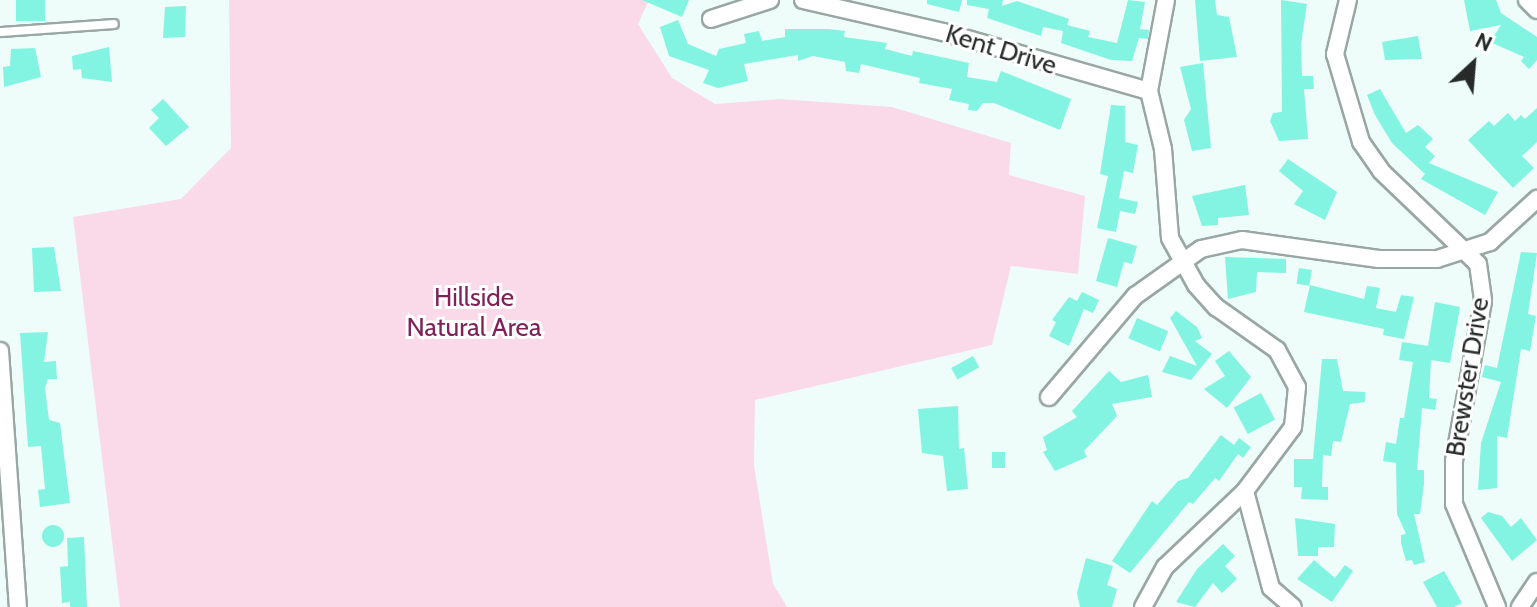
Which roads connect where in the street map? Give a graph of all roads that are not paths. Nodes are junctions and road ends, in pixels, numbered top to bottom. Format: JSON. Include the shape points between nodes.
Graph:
{"nodes":[{"id":1,"x":770,"y":0,"type":"edge"},
{"id":2,"x":803,"y":0,"type":"edge"},
{"id":3,"x":1166,"y":0,"type":"edge"},
{"id":4,"x":1348,"y":0,"type":"edge"},
{"id":5,"x":1527,"y":0,"type":"edge"},
{"id":6,"x":853,"y":5,"type":"edge"},
{"id":7,"x":1537,"y":10,"type":"edge"},
{"id":8,"x":711,"y":19,"type":"dead end"},
{"id":9,"x":114,"y":24,"type":"dead end"},
{"id":10,"x":0,"y":32,"type":"edge"},
{"id":11,"x":1149,"y":91,"type":"junction"},
{"id":12,"x":1537,"y":199,"type":"edge"},
{"id":13,"x":1470,"y":253,"type":"junction"},
{"id":14,"x":1179,"y":261,"type":"junction"},
{"id":15,"x":0,"y":351,"type":"edge"},
{"id":16,"x":1049,"y":397,"type":"dead end"},
{"id":17,"x":1245,"y":491,"type":"junction"},
{"id":18,"x":6,"y":520,"type":"edge"},
{"id":19,"x":1537,"y":582,"type":"edge"},
{"id":20,"x":18,"y":607,"type":"edge"},
{"id":21,"x":1143,"y":607,"type":"edge"},
{"id":22,"x":1293,"y":607,"type":"edge"},
{"id":23,"x":1497,"y":607,"type":"edge"},
{"id":24,"x":1520,"y":607,"type":"edge"}],
"edges":[{"from":1,"to":8,"type":"street"},
{"from":2,"to":6,"type":"street","name":"Kent Drive"},
{"from":3,"to":11,"type":"street"},
{"from":4,"to":13,"type":"street","via":[[1335,54],[1361,142],[1381,171]]},
{"from":5,"to":7,"type":"street"},
{"from":6,"to":11,"type":"street","name":"Kent Drive"},
{"from":9,"to":10,"type":"lane"},
{"from":11,"to":14,"type":"street","via":[[1163,149],[1167,223]]},
{"from":12,"to":13,"type":"street"},
{"from":13,"to":14,"type":"street","via":[[1379,259],[1242,240],[1218,243]]},
{"from":13,"to":23,"type":"street","name":"Brewster Drive","via":[[1478,264],[1483,301],[1454,461],[1454,504]]},
{"from":14,"to":16,"type":"street","via":[[1114,317]]},
{"from":14,"to":17,"type":"street","via":[[1216,307],[1277,350],[1297,387],[1293,427]]},
{"from":15,"to":18,"type":"street"},
{"from":17,"to":21,"type":"street","via":[[1165,567]]},
{"from":17,"to":22,"type":"street","via":[[1271,588]]},
{"from":18,"to":20,"type":"street"},
{"from":19,"to":24,"type":"street"}]}
